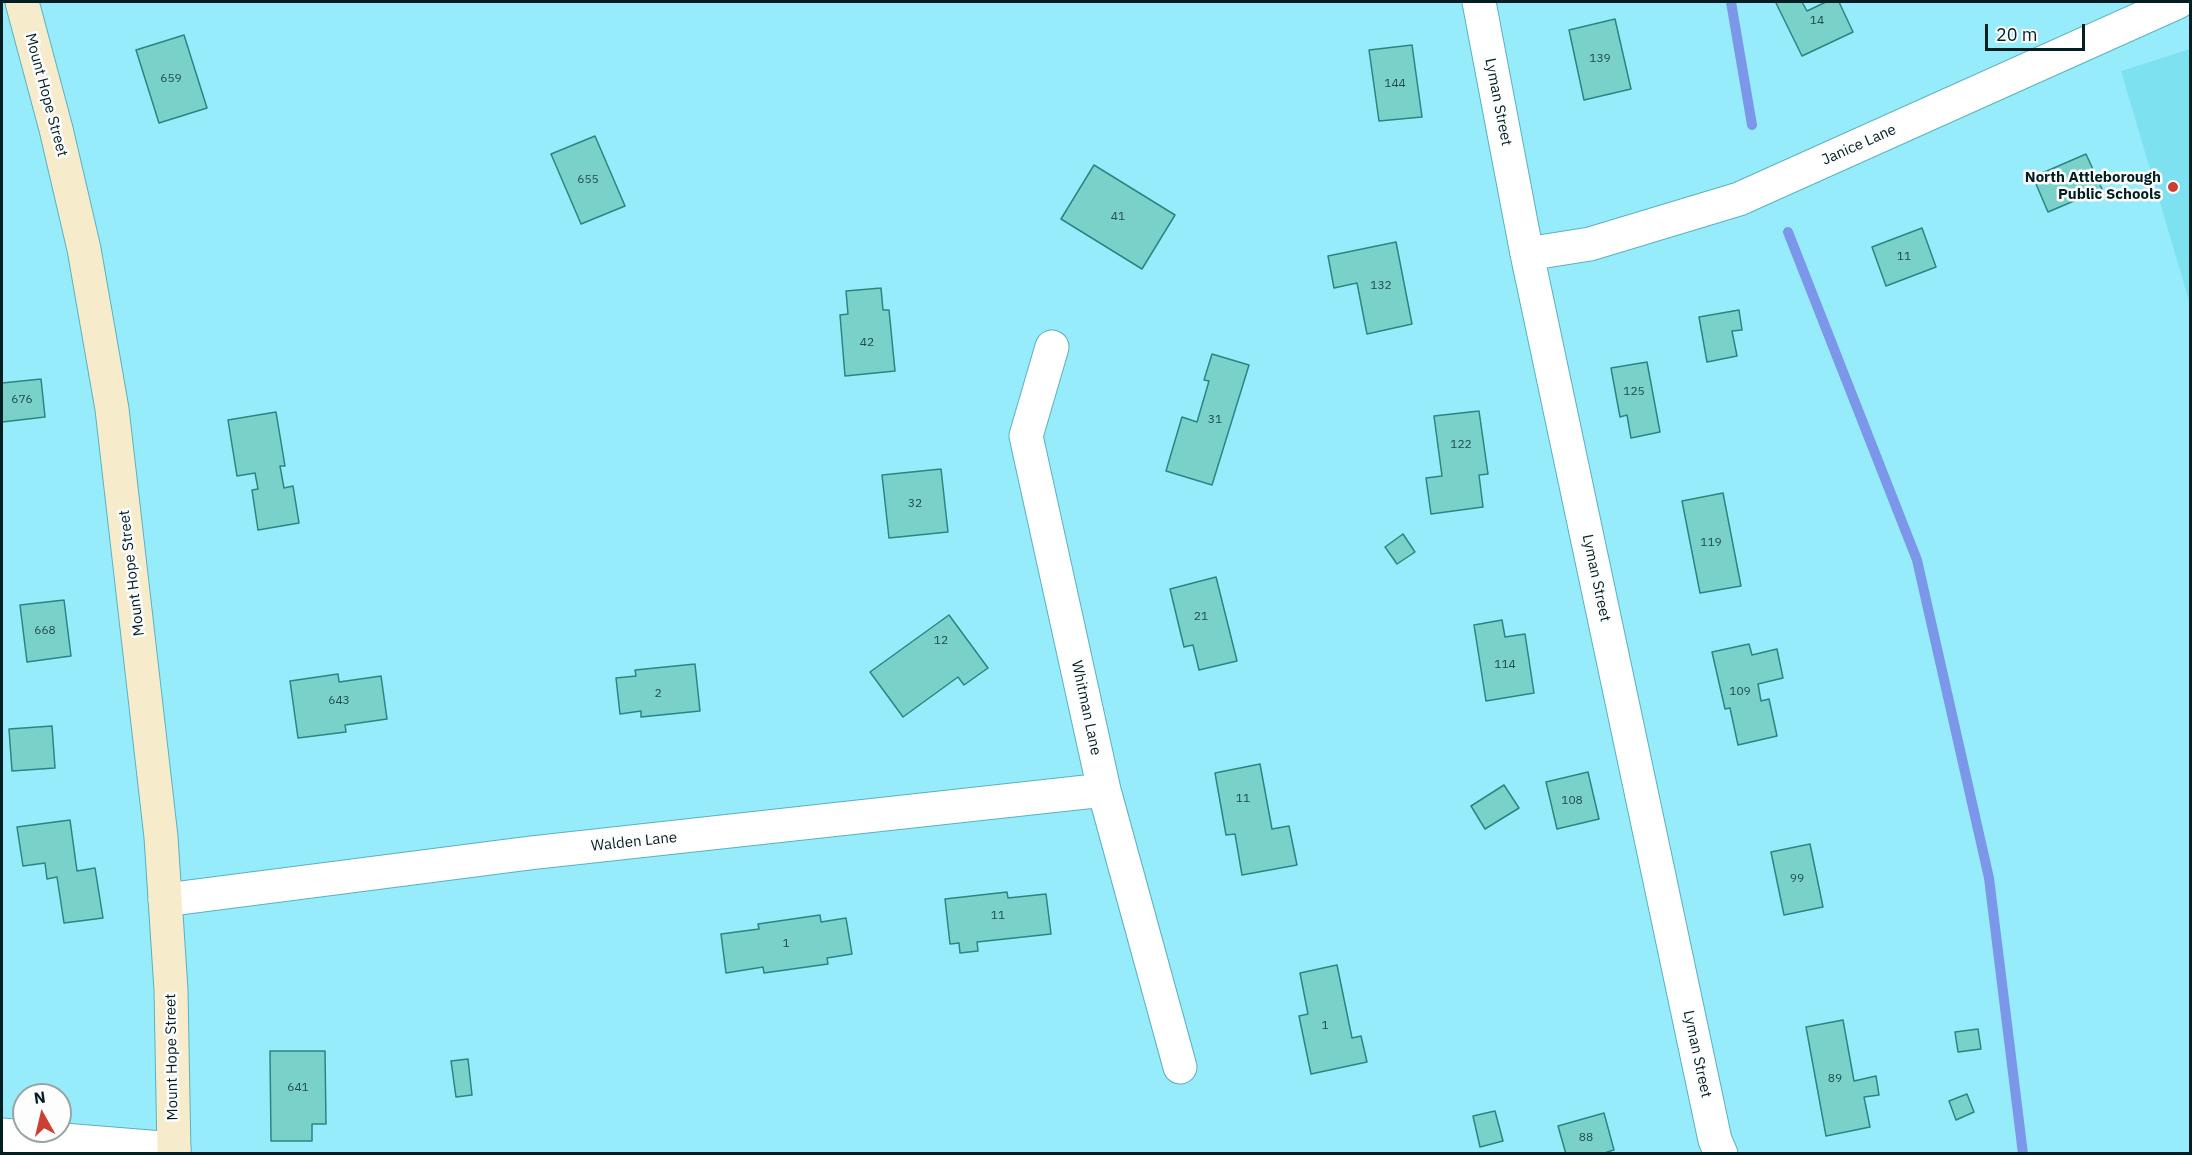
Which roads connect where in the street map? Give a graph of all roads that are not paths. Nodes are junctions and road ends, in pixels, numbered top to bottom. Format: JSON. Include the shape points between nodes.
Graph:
{"nodes":[{"id":1,"x":21,"y":2,"type":"edge"},
{"id":2,"x":1479,"y":2,"type":"edge"},
{"id":3,"x":2178,"y":2,"type":"edge"},
{"id":4,"x":1527,"y":254,"type":"junction"},
{"id":5,"x":1052,"y":347,"type":"dead end"},
{"id":6,"x":1104,"y":790,"type":"junction"},
{"id":7,"x":165,"y":900,"type":"junction"},
{"id":8,"x":1180,"y":1067,"type":"dead end"},
{"id":9,"x":2,"y":1135,"type":"edge"},
{"id":10,"x":174,"y":1151,"type":"edge"},
{"id":11,"x":1721,"y":1154,"type":"edge"}],
"edges":[{"from":1,"to":7,"type":"street","name":"Mount Hope Street","via":[[84,249],[112,410]]},
{"from":2,"to":4,"type":"street","name":"Lyman Street"},
{"from":3,"to":4,"type":"street","name":"Janice Lane","via":[[1739,199],[1590,244]]},
{"from":4,"to":11,"type":"street","name":"Lyman Street"},
{"from":5,"to":6,"type":"street","name":"Whitman Lane","via":[[1026,436]]},
{"from":6,"to":7,"type":"street","name":"Walden Lane","via":[[530,853]]},
{"from":6,"to":8,"type":"street","name":"Whitman Lane"},
{"from":7,"to":10,"type":"street","name":"Mount Hope Street"},
{"from":9,"to":10,"type":"street"}]}
